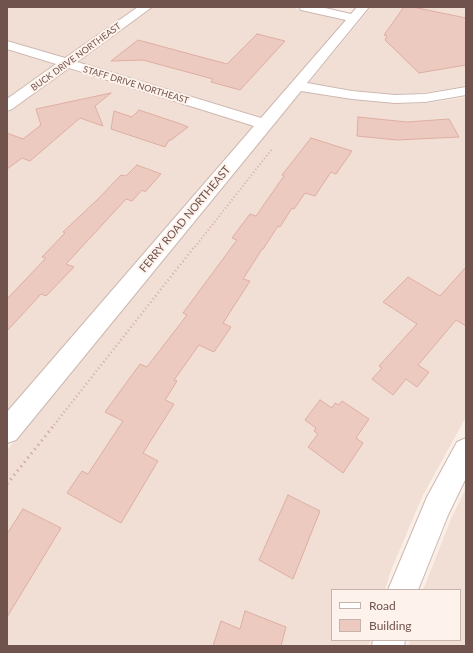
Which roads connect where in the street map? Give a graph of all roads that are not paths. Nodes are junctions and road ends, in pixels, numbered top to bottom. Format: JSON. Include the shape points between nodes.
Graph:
{"nodes":[{"id":1,"x":146,"y":7,"type":"edge"},
{"id":2,"x":305,"y":7,"type":"edge"},
{"id":3,"x":358,"y":13,"type":"edge"},
{"id":4,"x":7,"y":45,"type":"edge"},
{"id":5,"x":67,"y":63,"type":"junction"},
{"id":6,"x":298,"y":86,"type":"junction"},
{"id":7,"x":466,"y":91,"type":"edge"},
{"id":8,"x":7,"y":106,"type":"edge"},
{"id":9,"x":265,"y":124,"type":"junction"},
{"id":10,"x":7,"y":431,"type":"edge"},
{"id":11,"x":466,"y":451,"type":"edge"},
{"id":12,"x":403,"y":589,"type":"edge"}],
"edges":[{"from":1,"to":5,"type":"street","name":"BUCK DRIVE NORTHEAST"},
{"from":2,"to":3,"type":"street"},
{"from":3,"to":6,"type":"street","name":"FERRY ROAD NORTHEAST"},
{"from":4,"to":5,"type":"street","name":"STAFF DRIVE NORTHEAST"},
{"from":5,"to":8,"type":"street","name":"BUCK DRIVE NORTHEAST"},
{"from":5,"to":9,"type":"street","name":"STAFF DRIVE NORTHEAST"},
{"from":6,"to":7,"type":"street","via":[[395,99],[424,98]]},
{"from":6,"to":9,"type":"street","name":"FERRY ROAD NORTHEAST"},
{"from":9,"to":10,"type":"street","name":"FERRY ROAD NORTHEAST"},
{"from":11,"to":12,"type":"street","via":[[436,508]]}]}
